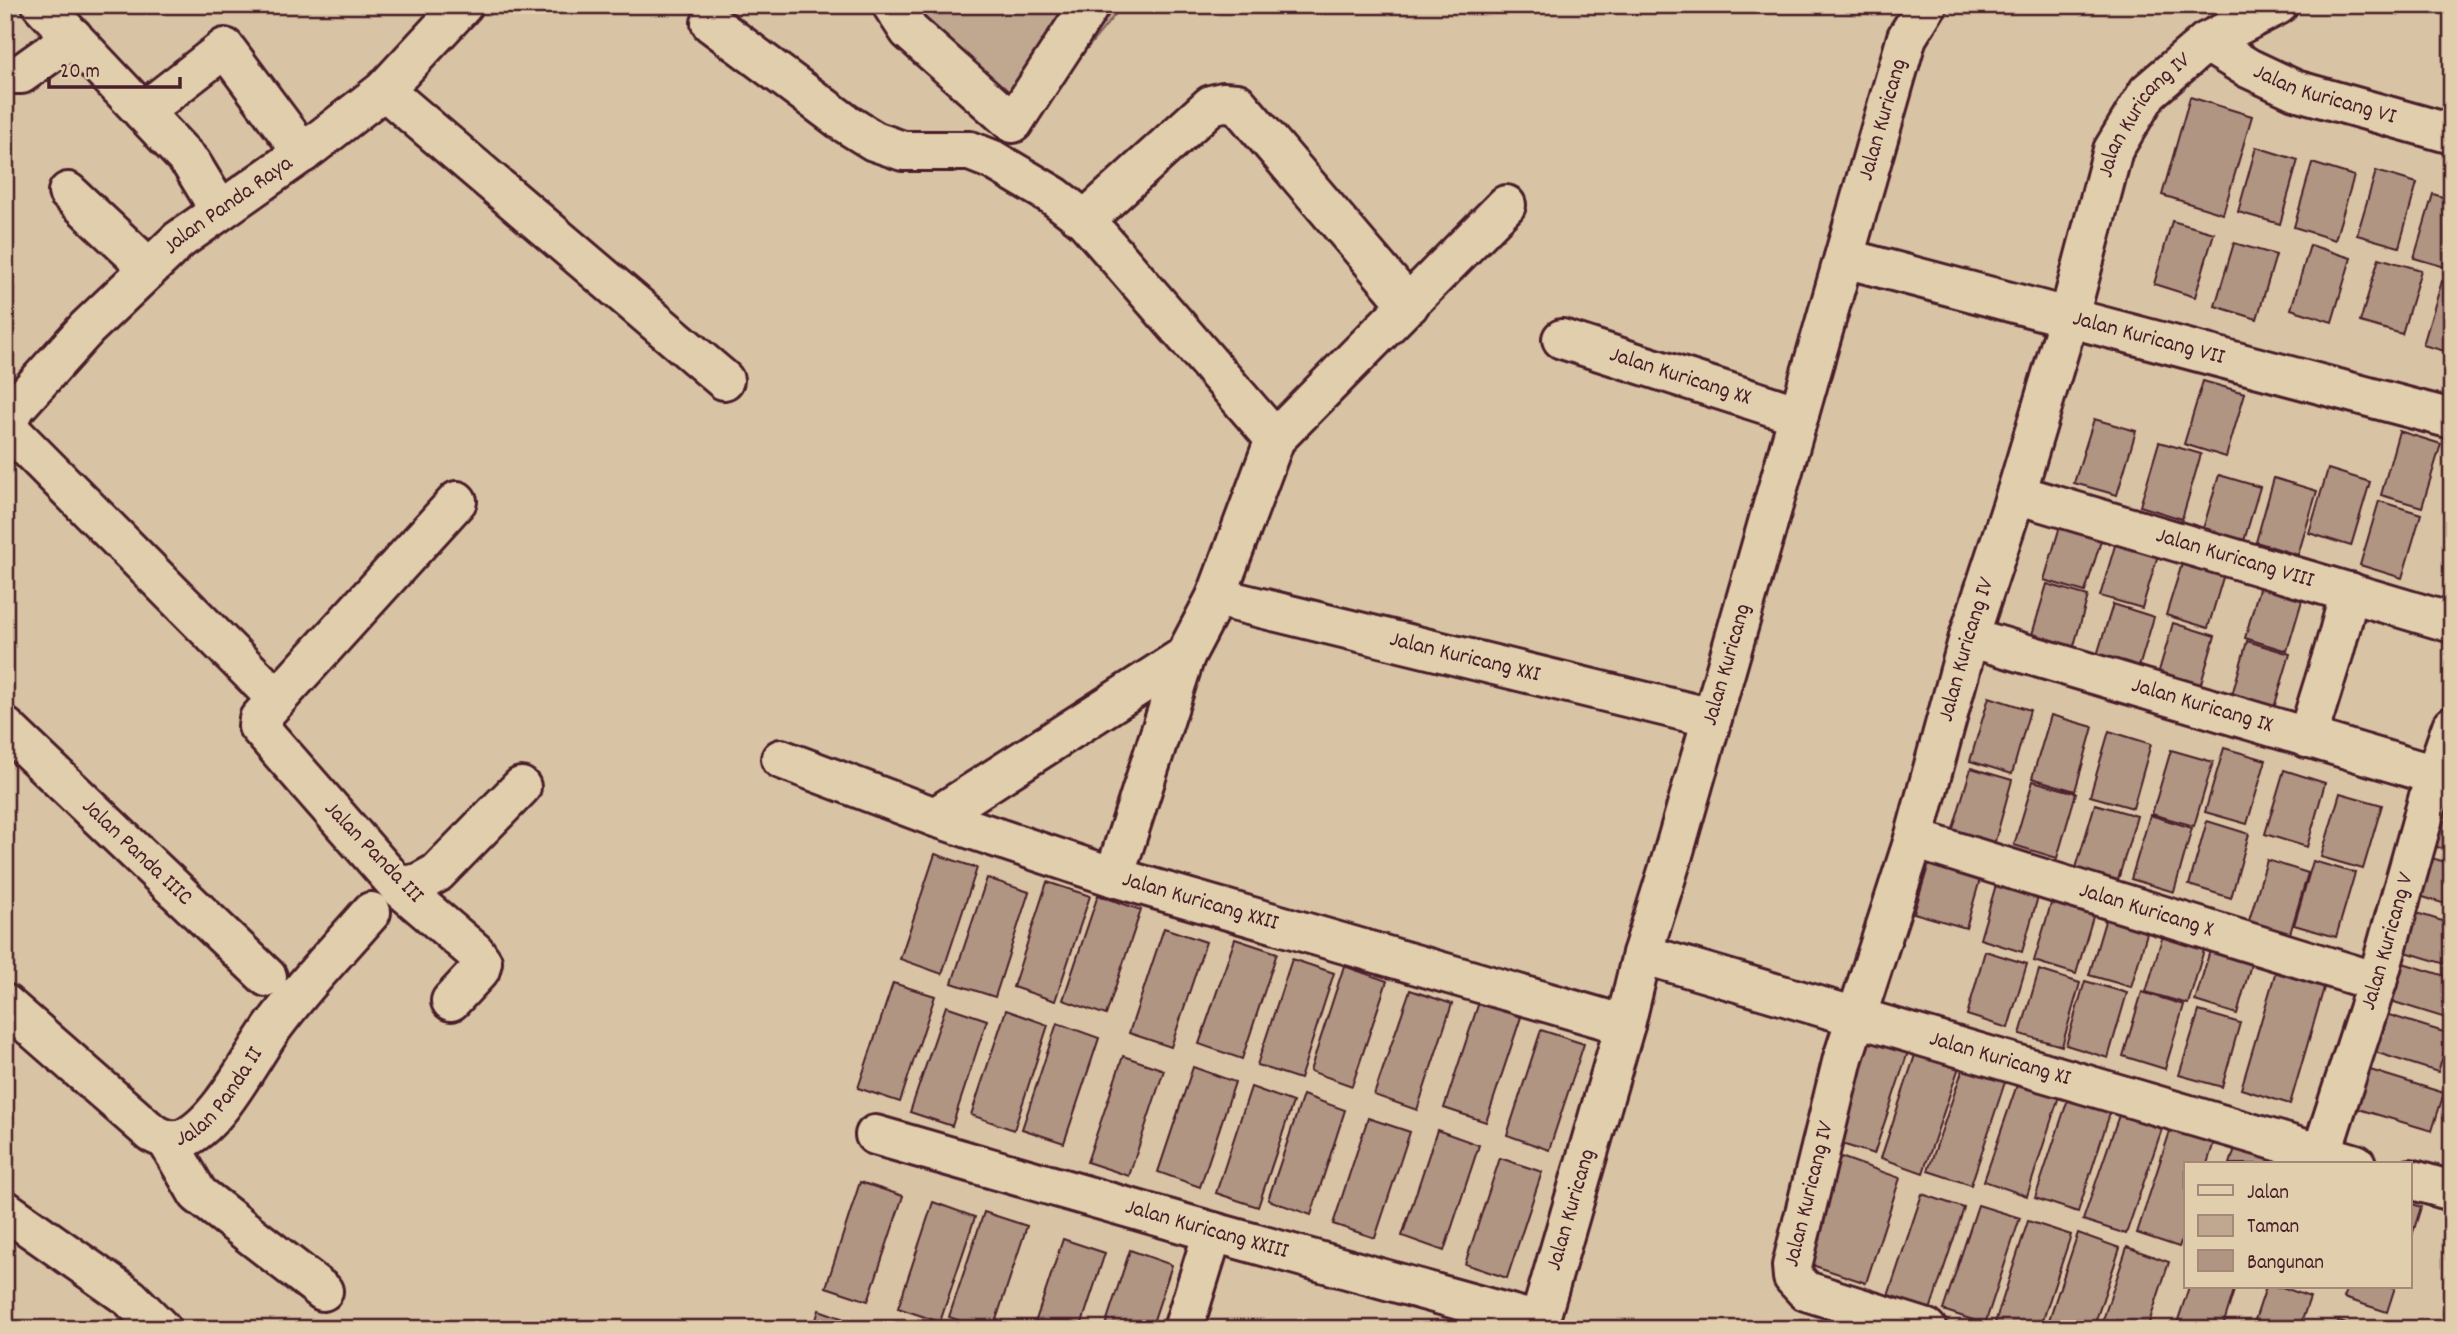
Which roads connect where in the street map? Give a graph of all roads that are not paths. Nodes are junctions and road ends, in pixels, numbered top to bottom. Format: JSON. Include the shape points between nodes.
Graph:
{"nodes":[{"id":1,"x":42,"y":5,"type":"edge"},
{"id":2,"x":463,"y":5,"type":"edge"},
{"id":3,"x":892,"y":5,"type":"edge"},
{"id":4,"x":1090,"y":5,"type":"edge"},
{"id":5,"x":1927,"y":5,"type":"edge"},
{"id":6,"x":2278,"y":5,"type":"edge"},
{"id":7,"x":711,"y":23,"type":"dead end"},
{"id":8,"x":73,"y":37,"type":"junction"},
{"id":9,"x":2206,"y":42,"type":"junction"},
{"id":10,"x":5,"y":74,"type":"edge"},
{"id":11,"x":384,"y":90,"type":"junction"},
{"id":12,"x":143,"y":112,"type":"junction"},
{"id":13,"x":2452,"y":134,"type":"edge"},
{"id":14,"x":303,"y":153,"type":"junction"},
{"id":15,"x":68,"y":192,"type":"dead end"},
{"id":16,"x":1506,"y":205,"type":"dead end"},
{"id":17,"x":216,"y":213,"type":"junction"},
{"id":18,"x":1086,"y":220,"type":"junction"},
{"id":19,"x":1844,"y":258,"type":"junction"},
{"id":20,"x":149,"y":268,"type":"junction"},
{"id":21,"x":1409,"y":305,"type":"junction"},
{"id":22,"x":2069,"y":317,"type":"junction"},
{"id":23,"x":1562,"y":340,"type":"dead end"},
{"id":24,"x":724,"y":380,"type":"dead end"},
{"id":25,"x":1799,"y":415,"type":"junction"},
{"id":26,"x":2452,"y":419,"type":"edge"},
{"id":27,"x":5,"y":422,"type":"edge"},
{"id":28,"x":1275,"y":439,"type":"junction"},
{"id":29,"x":2016,"y":494,"type":"junction"},
{"id":30,"x":457,"y":501,"type":"dead end"},
{"id":31,"x":2350,"y":593,"type":"junction"},
{"id":32,"x":1216,"y":597,"type":"junction"},
{"id":33,"x":2452,"y":623,"type":"edge"},
{"id":34,"x":1969,"y":637,"type":"junction"},
{"id":35,"x":1185,"y":656,"type":"junction"},
{"id":36,"x":276,"y":699,"type":"junction"},
{"id":37,"x":1712,"y":718,"type":"junction"},
{"id":38,"x":2452,"y":726,"type":"edge"},
{"id":39,"x":5,"y":727,"type":"edge"},
{"id":40,"x":2306,"y":738,"type":"junction"},
{"id":41,"x":781,"y":759,"type":"dead end"},
{"id":42,"x":2435,"y":775,"type":"junction"},
{"id":43,"x":522,"y":787,"type":"dead end"},
{"id":44,"x":934,"y":817,"type":"junction"},
{"id":45,"x":1914,"y":839,"type":"junction"},
{"id":46,"x":1114,"y":877,"type":"junction"},
{"id":47,"x":399,"y":887,"type":"junction"},
{"id":48,"x":371,"y":912,"type":"dead end"},
{"id":49,"x":1642,"y":954,"type":"junction"},
{"id":50,"x":267,"y":977,"type":"dead end"},
{"id":51,"x":2377,"y":982,"type":"junction"},
{"id":52,"x":451,"y":1001,"type":"dead end"},
{"id":53,"x":5,"y":1004,"type":"edge"},
{"id":54,"x":1857,"y":1017,"type":"junction"},
{"id":55,"x":1625,"y":1025,"type":"junction"},
{"id":56,"x":875,"y":1136,"type":"dead end"},
{"id":57,"x":168,"y":1142,"type":"junction"},
{"id":58,"x":2339,"y":1159,"type":"edge"},
{"id":59,"x":2412,"y":1181,"type":"edge"},
{"id":60,"x":2452,"y":1191,"type":"edge"},
{"id":61,"x":5,"y":1210,"type":"edge"},
{"id":62,"x":1213,"y":1232,"type":"junction"},
{"id":63,"x":323,"y":1291,"type":"dead end"},
{"id":64,"x":130,"y":1298,"type":"junction"},
{"id":65,"x":1875,"y":1321,"type":"edge"},
{"id":66,"x":1538,"y":1325,"type":"edge"},
{"id":67,"x":161,"y":1329,"type":"edge"},
{"id":68,"x":177,"y":1329,"type":"edge"},
{"id":69,"x":1183,"y":1329,"type":"edge"},
{"id":70,"x":1927,"y":1329,"type":"edge"}],
"edges":[{"from":1,"to":8,"type":"main road"},
{"from":2,"to":11,"type":"main road","name":"Jalan Panda Raya"},
{"from":3,"to":4,"type":"main road","via":[[909,31],[1013,123]]},
{"from":5,"to":19,"type":"main road","name":"Jalan Kuricang","via":[[1907,37]]},
{"from":6,"to":9,"type":"main road","name":"Jalan Kuricang IV"},
{"from":7,"to":18,"type":"main road","via":[[874,141],[903,150],[970,151],[1054,196]]},
{"from":8,"to":10,"type":"main road","via":[[21,74]]},
{"from":8,"to":12,"type":"main road"},
{"from":9,"to":13,"type":"main road","name":"Jalan Kuricang VI","via":[[2295,90]]},
{"from":9,"to":22,"type":"main road","name":"Jalan Kuricang IV","via":[[2148,92],[2113,150]]},
{"from":11,"to":14,"type":"main road","name":"Jalan Panda Raya"},
{"from":11,"to":24,"type":"main road"},
{"from":12,"to":14,"type":"main road","via":[[225,48]]},
{"from":12,"to":17,"type":"main road","via":[[191,163]]},
{"from":14,"to":17,"type":"main road","name":"Jalan Panda Raya"},
{"from":15,"to":20,"type":"main road"},
{"from":16,"to":21,"type":"main road"},
{"from":17,"to":20,"type":"main road","name":"Jalan Panda Raya"},
{"from":18,"to":21,"type":"main road","via":[[1211,105],[1237,103]]},
{"from":18,"to":28,"type":"main road"},
{"from":19,"to":22,"type":"main road","name":"Jalan Kuricang VII"},
{"from":19,"to":25,"type":"main road","name":"Jalan Kuricang"},
{"from":20,"to":27,"type":"main road","name":"Jalan Panda Raya","via":[[87,328]]},
{"from":21,"to":28,"type":"main road"},
{"from":22,"to":26,"type":"main road","name":"Jalan Kuricang VII"},
{"from":22,"to":29,"type":"main road","name":"Jalan Kuricang IV"},
{"from":23,"to":25,"type":"main road","name":"Jalan Kuricang XX"},
{"from":25,"to":37,"type":"main road","name":"Jalan Kuricang"},
{"from":27,"to":36,"type":"main road"},
{"from":28,"to":32,"type":"main road"},
{"from":29,"to":31,"type":"main road","name":"Jalan Kuricang VIII"},
{"from":29,"to":34,"type":"main road","name":"Jalan Kuricang IV"},
{"from":30,"to":36,"type":"main road","name":"Jalan Panda III"},
{"from":31,"to":33,"type":"main road","name":"Jalan Kuricang VIII"},
{"from":31,"to":40,"type":"main road"},
{"from":32,"to":35,"type":"main road"},
{"from":32,"to":37,"type":"main road","name":"Jalan Kuricang XXI"},
{"from":34,"to":40,"type":"main road","name":"Jalan Kuricang IX"},
{"from":34,"to":45,"type":"main road","name":"Jalan Kuricang IV"},
{"from":35,"to":44,"type":"main road"},
{"from":35,"to":46,"type":"main road"},
{"from":36,"to":47,"type":"main road","name":"Jalan Panda III","via":[[258,726]]},
{"from":37,"to":49,"type":"main road","name":"Jalan Kuricang"},
{"from":38,"to":42,"type":"main road","name":"Jalan Kuricang V"},
{"from":39,"to":50,"type":"main road","name":"Jalan Panda IIIC"},
{"from":40,"to":42,"type":"main road","name":"Jalan Kuricang IX"},
{"from":41,"to":44,"type":"main road","name":"Jalan Kuricang XXII"},
{"from":42,"to":51,"type":"main road","name":"Jalan Kuricang V"},
{"from":43,"to":47,"type":"main road","via":[[437,873]]},
{"from":44,"to":46,"type":"main road","name":"Jalan Kuricang XXII"},
{"from":45,"to":51,"type":"main road","name":"Jalan Kuricang X"},
{"from":45,"to":54,"type":"main road","name":"Jalan Kuricang IV"},
{"from":46,"to":55,"type":"main road","name":"Jalan Kuricang XXII"},
{"from":47,"to":52,"type":"main road","name":"Jalan Panda III","via":[[460,937],[482,962]]},
{"from":48,"to":57,"type":"main road","name":"Jalan Panda II","via":[[272,1028],[239,1081],[204,1124],[186,1138]]},
{"from":49,"to":54,"type":"main road","name":"Jalan Kuricang XI"},
{"from":49,"to":55,"type":"main road","name":"Jalan Kuricang"},
{"from":51,"to":58,"type":"main road","name":"Jalan Kuricang V"},
{"from":53,"to":57,"type":"main road","name":"Jalan Panda II"},
{"from":54,"to":58,"type":"main road","name":"Jalan Kuricang XI"},
{"from":54,"to":65,"type":"main road","name":"Jalan Kuricang IV","via":[[1792,1266],[1793,1277],[1806,1291]]},
{"from":55,"to":66,"type":"main road","name":"Jalan Kuricang"},
{"from":56,"to":62,"type":"main road","name":"Jalan Kuricang XXIII"},
{"from":57,"to":63,"type":"main road","via":[[198,1194]]},
{"from":59,"to":60,"type":"main road"},
{"from":61,"to":64,"type":"main road"},
{"from":62,"to":66,"type":"main road","name":"Jalan Kuricang XXIII"},
{"from":62,"to":69,"type":"main road"},
{"from":64,"to":67,"type":"main road"},
{"from":64,"to":68,"type":"main road"},
{"from":65,"to":70,"type":"main road","name":"Jalan Kuricang IV"}]}
